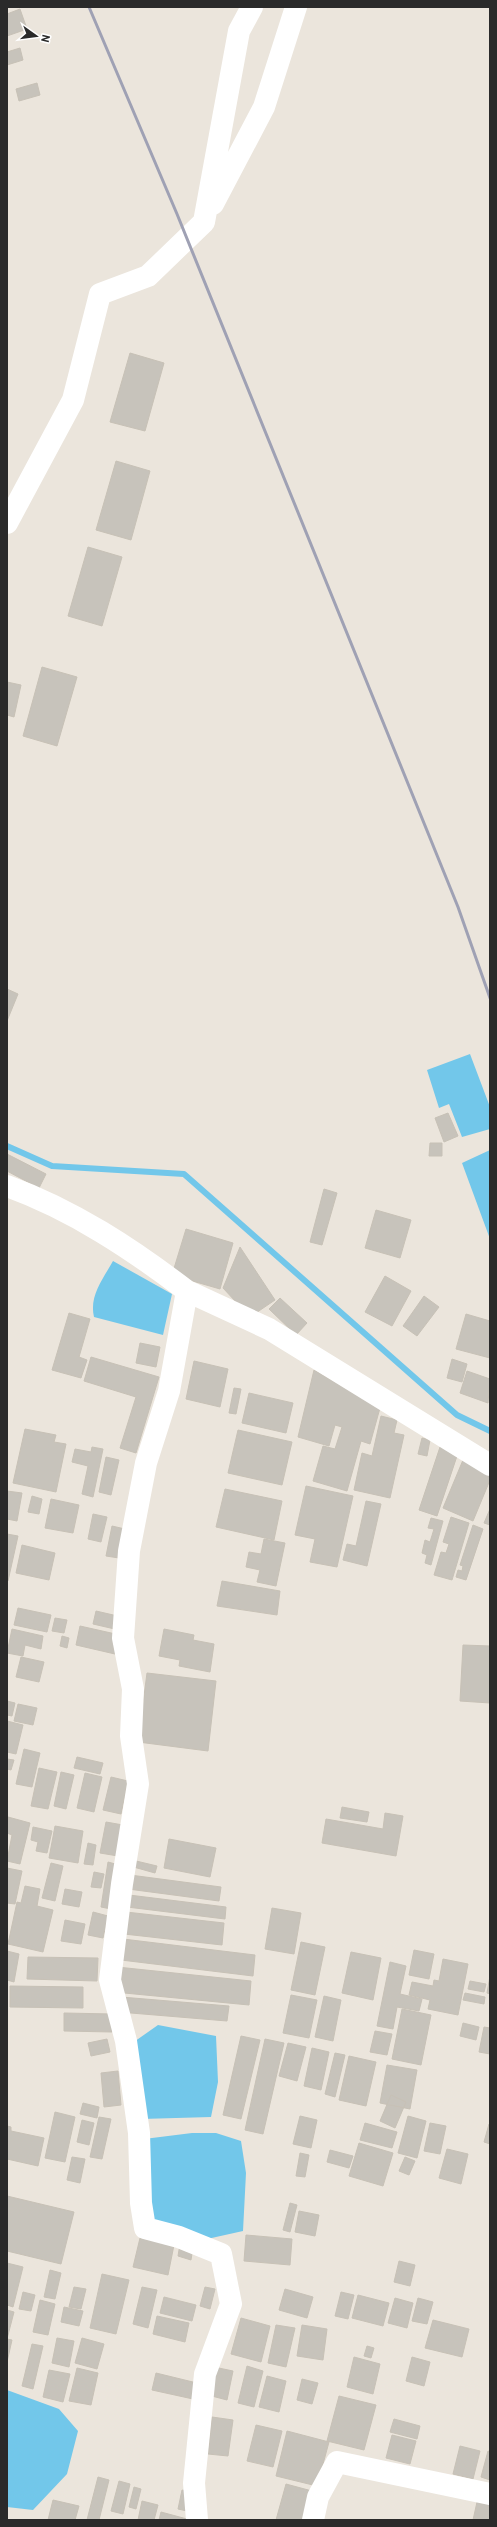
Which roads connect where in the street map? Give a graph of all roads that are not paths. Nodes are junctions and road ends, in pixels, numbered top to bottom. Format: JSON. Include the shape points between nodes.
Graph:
{"nodes":[{"id":1,"x":252,"y":7,"type":"edge"},
{"id":2,"x":296,"y":7,"type":"edge"},
{"id":3,"x":204,"y":222,"type":"junction"},
{"id":4,"x":7,"y":523,"type":"edge"},
{"id":5,"x":7,"y":1186,"type":"edge"},
{"id":6,"x":187,"y":1291,"type":"junction"},
{"id":7,"x":490,"y":1465,"type":"edge"},
{"id":8,"x":490,"y":2494,"type":"edge"},
{"id":9,"x":197,"y":2520,"type":"edge"},
{"id":10,"x":313,"y":2520,"type":"edge"}],
"edges":[{"from":1,"to":3,"type":"street","via":[[239,31]]},
{"from":2,"to":3,"type":"street","via":[[264,108]]},
{"from":3,"to":4,"type":"street","via":[[148,276],[100,294],[73,400]]},
{"from":5,"to":6,"type":"street","via":[[60,1209],[140,1255]]},
{"from":6,"to":7,"type":"street","via":[[269,1329]]},
{"from":6,"to":9,"type":"street","via":[[169,1391],[146,1463],[129,1551],[123,1638],[133,1689],[131,1736],[138,1784],[110,1980],[126,2041],[139,2133],[141,2203],[145,2228],[179,2237],[221,2254],[231,2304],[205,2374],[194,2483]]},
{"from":8,"to":10,"type":"street","via":[[337,2462],[318,2497]]}]}
